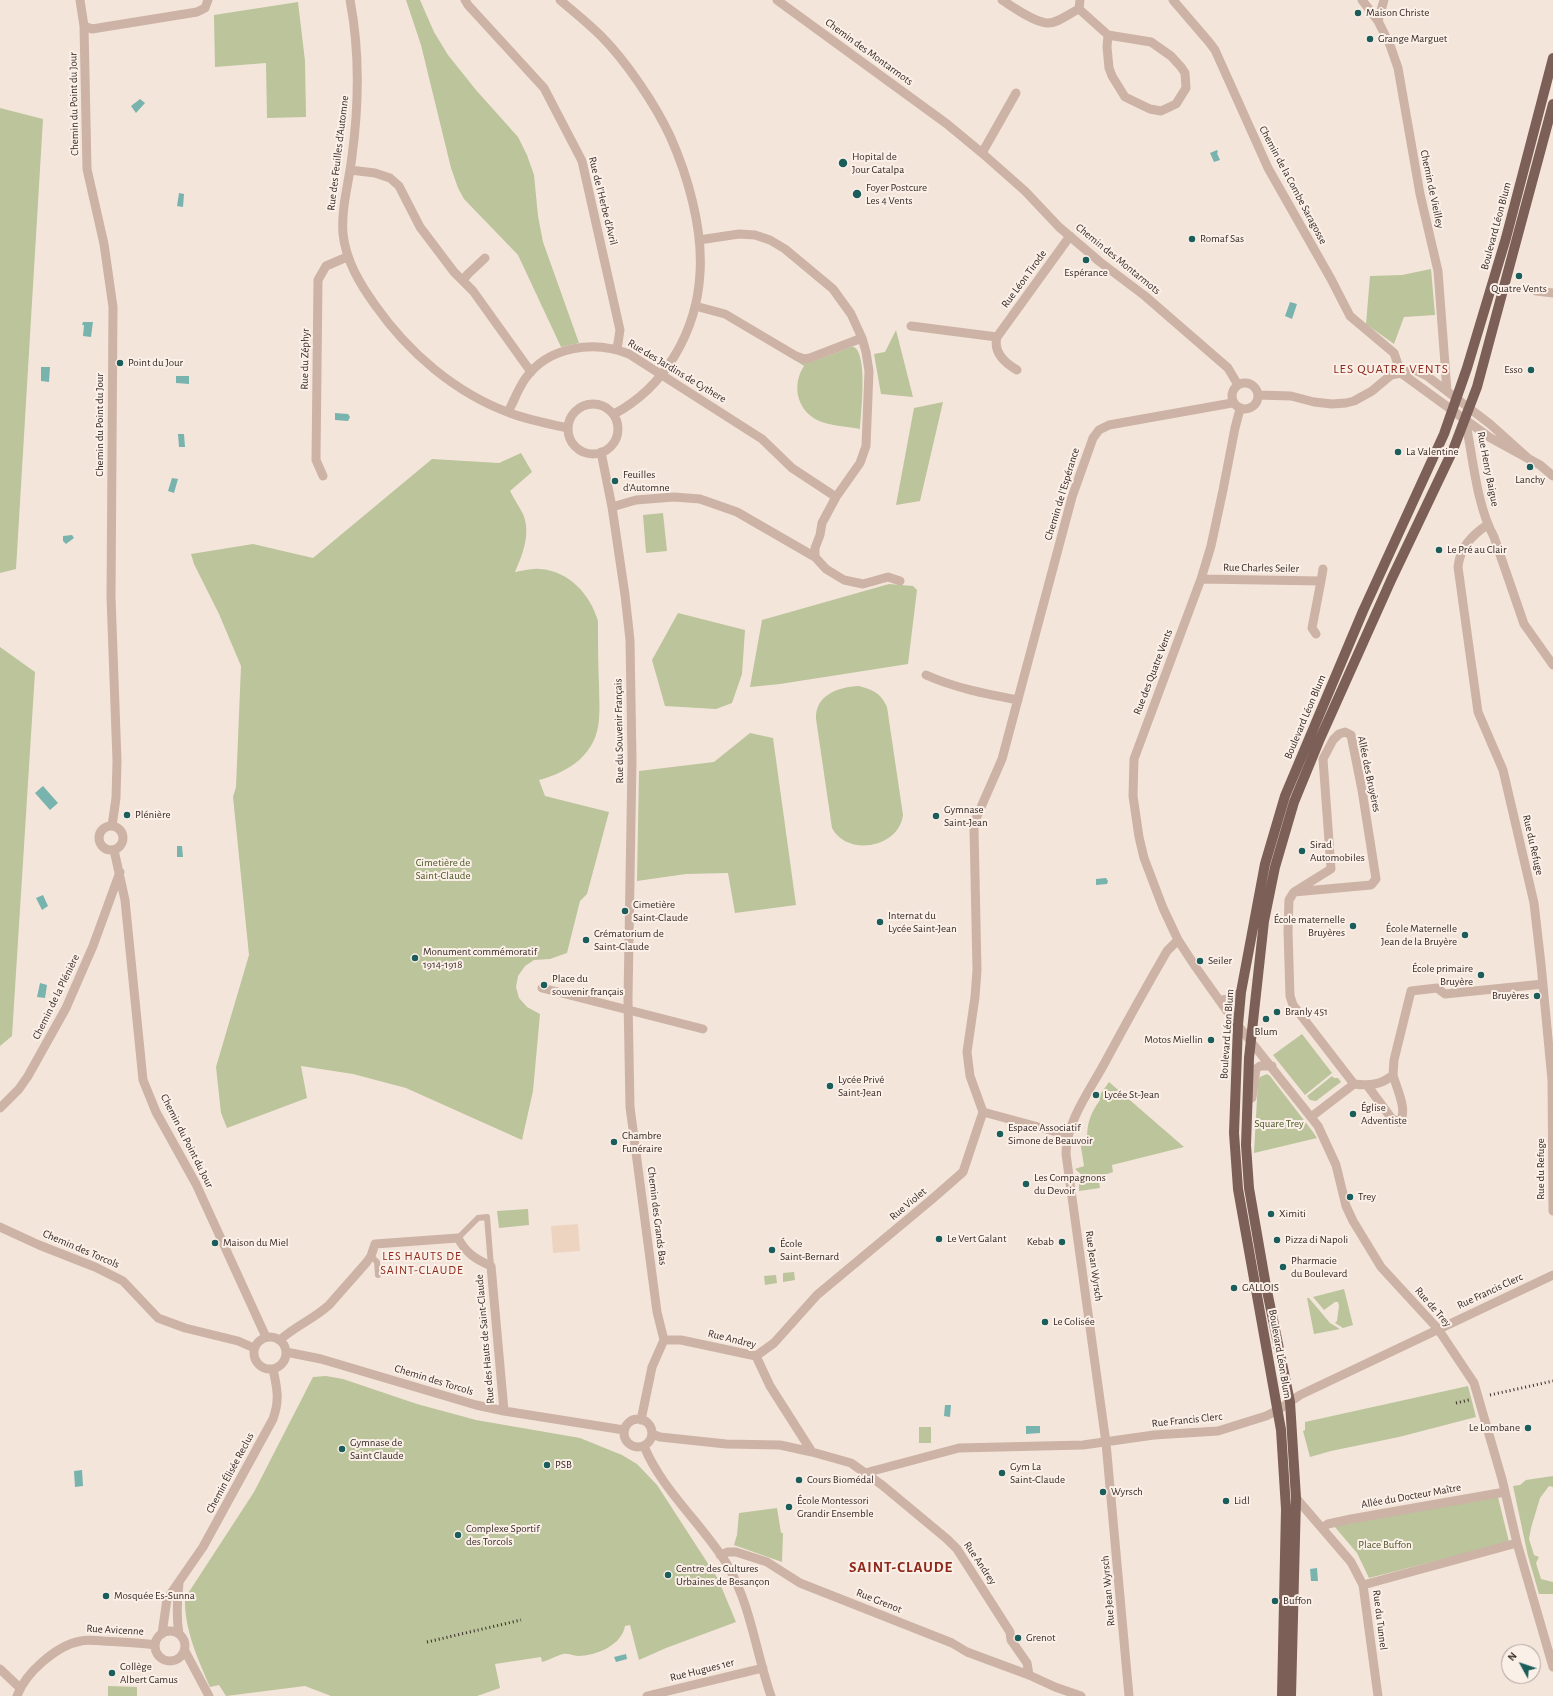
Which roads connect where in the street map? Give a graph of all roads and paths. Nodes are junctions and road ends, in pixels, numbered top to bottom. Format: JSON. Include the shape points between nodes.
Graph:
{"nodes":[{"id":1,"x":80,"y":0,"type":"edge"},
{"id":2,"x":208,"y":0,"type":"edge"},
{"id":3,"x":350,"y":0,"type":"edge"},
{"id":4,"x":465,"y":0,"type":"edge"},
{"id":5,"x":560,"y":0,"type":"edge"},
{"id":6,"x":778,"y":0,"type":"edge"},
{"id":7,"x":1002,"y":0,"type":"edge"},
{"id":8,"x":1173,"y":0,"type":"edge"},
{"id":9,"x":1362,"y":0,"type":"edge"},
{"id":10,"x":1384,"y":0,"type":"edge"},
{"id":11,"x":1079,"y":4,"type":"edge"},
{"id":12,"x":1378,"y":21,"type":"junction"},
{"id":13,"x":84,"y":26,"type":"junction"},
{"id":14,"x":1108,"y":35,"type":"junction"},
{"id":15,"x":1553,"y":58,"type":"edge"},
{"id":16,"x":1016,"y":93,"type":"dead end"},
{"id":17,"x":1553,"y":104,"type":"edge"},
{"id":18,"x":982,"y":153,"type":"junction"},
{"id":19,"x":350,"y":170,"type":"junction"},
{"id":20,"x":1070,"y":236,"type":"junction"},
{"id":21,"x":699,"y":240,"type":"junction"},
{"id":22,"x":347,"y":257,"type":"junction"},
{"id":23,"x":485,"y":258,"type":"dead end"},
{"id":24,"x":464,"y":280,"type":"junction"},
{"id":25,"x":1536,"y":291,"type":"dead end"},
{"id":26,"x":1553,"y":293,"type":"edge"},
{"id":27,"x":696,"y":306,"type":"junction"},
{"id":28,"x":911,"y":326,"type":"dead end"},
{"id":29,"x":997,"y":337,"type":"junction"},
{"id":30,"x":862,"y":338,"type":"junction"},
{"id":31,"x":617,"y":349,"type":"junction"},
{"id":32,"x":1017,"y":370,"type":"dead end"},
{"id":33,"x":531,"y":372,"type":"junction"},
{"id":34,"x":1401,"y":373,"type":"junction"},
{"id":35,"x":662,"y":375,"type":"junction"},
{"id":36,"x":1238,"y":385,"type":"junction"},
{"id":37,"x":1448,"y":391,"type":"junction"},
{"id":38,"x":1258,"y":395,"type":"junction"},
{"id":39,"x":1457,"y":398,"type":"junction"},
{"id":40,"x":1232,"y":403,"type":"junction"},
{"id":41,"x":1240,"y":409,"type":"junction"},
{"id":42,"x":1453,"y":409,"type":"junction"},
{"id":43,"x":508,"y":412,"type":"junction"},
{"id":44,"x":614,"y":414,"type":"junction"},
{"id":45,"x":1467,"y":414,"type":"junction"},
{"id":46,"x":568,"y":428,"type":"junction"},
{"id":47,"x":601,"y":452,"type":"junction"},
{"id":48,"x":323,"y":476,"type":"dead end"},
{"id":49,"x":1553,"y":476,"type":"edge"},
{"id":50,"x":836,"y":497,"type":"junction"},
{"id":51,"x":612,"y":507,"type":"junction"},
{"id":52,"x":1487,"y":525,"type":"junction"},
{"id":53,"x":815,"y":557,"type":"junction"},
{"id":54,"x":1323,"y":569,"type":"dead end"},
{"id":55,"x":1201,"y":579,"type":"junction"},
{"id":56,"x":900,"y":581,"type":"dead end"},
{"id":57,"x":1321,"y":581,"type":"junction"},
{"id":58,"x":1316,"y":634,"type":"dead end"},
{"id":59,"x":1553,"y":665,"type":"edge"},
{"id":60,"x":926,"y":675,"type":"dead end"},
{"id":61,"x":1018,"y":700,"type":"junction"},
{"id":62,"x":112,"y":826,"type":"junction"},
{"id":63,"x":114,"y":850,"type":"junction"},
{"id":64,"x":120,"y":872,"type":"junction"},
{"id":65,"x":1294,"y":892,"type":"junction"},
{"id":66,"x":110,"y":900,"type":"junction"},
{"id":67,"x":125,"y":900,"type":"junction"},
{"id":68,"x":1178,"y":940,"type":"junction"},
{"id":69,"x":1543,"y":984,"type":"junction"},
{"id":70,"x":542,"y":988,"type":"dead end"},
{"id":71,"x":1241,"y":992,"type":"junction"},
{"id":72,"x":1220,"y":1000,"type":"junction"},
{"id":73,"x":628,"y":1011,"type":"junction"},
{"id":74,"x":1238,"y":1025,"type":"junction"},
{"id":75,"x":703,"y":1029,"type":"dead end"},
{"id":76,"x":1252,"y":1041,"type":"junction"},
{"id":77,"x":1272,"y":1066,"type":"junction"},
{"id":78,"x":1392,"y":1075,"type":"junction"},
{"id":79,"x":1354,"y":1084,"type":"junction"},
{"id":80,"x":1366,"y":1085,"type":"junction"},
{"id":81,"x":0,"y":1108,"type":"edge"},
{"id":82,"x":983,"y":1112,"type":"junction"},
{"id":83,"x":1311,"y":1117,"type":"junction"},
{"id":84,"x":1068,"y":1135,"type":"junction"},
{"id":85,"x":1246,"y":1145,"type":"junction"},
{"id":86,"x":1553,"y":1211,"type":"edge"},
{"id":87,"x":0,"y":1227,"type":"edge"},
{"id":88,"x":458,"y":1238,"type":"junction"},
{"id":89,"x":371,"y":1256,"type":"junction"},
{"id":90,"x":491,"y":1266,"type":"junction"},
{"id":91,"x":1553,"y":1274,"type":"edge"},
{"id":92,"x":378,"y":1275,"type":"dead end"},
{"id":93,"x":1438,"y":1329,"type":"junction"},
{"id":94,"x":266,"y":1337,"type":"junction"},
{"id":95,"x":280,"y":1340,"type":"junction"},
{"id":96,"x":664,"y":1340,"type":"junction"},
{"id":97,"x":254,"y":1348,"type":"junction"},
{"id":98,"x":286,"y":1352,"type":"junction"},
{"id":99,"x":756,"y":1356,"type":"junction"},
{"id":100,"x":273,"y":1369,"type":"junction"},
{"id":101,"x":1290,"y":1402,"type":"junction"},
{"id":102,"x":1278,"y":1410,"type":"junction"},
{"id":103,"x":504,"y":1411,"type":"junction"},
{"id":104,"x":641,"y":1420,"type":"junction"},
{"id":105,"x":624,"y":1430,"type":"junction"},
{"id":106,"x":652,"y":1434,"type":"junction"},
{"id":107,"x":1106,"y":1443,"type":"junction"},
{"id":108,"x":644,"y":1446,"type":"junction"},
{"id":109,"x":812,"y":1452,"type":"junction"},
{"id":110,"x":865,"y":1473,"type":"junction"},
{"id":111,"x":1505,"y":1492,"type":"junction"},
{"id":112,"x":1296,"y":1498,"type":"junction"},
{"id":113,"x":1322,"y":1528,"type":"junction"},
{"id":114,"x":1517,"y":1543,"type":"junction"},
{"id":115,"x":720,"y":1555,"type":"junction"},
{"id":116,"x":180,"y":1581,"type":"junction"},
{"id":117,"x":1364,"y":1585,"type":"junction"},
{"id":118,"x":162,"y":1634,"type":"junction"},
{"id":119,"x":179,"y":1634,"type":"junction"},
{"id":120,"x":155,"y":1645,"type":"junction"},
{"id":121,"x":185,"y":1651,"type":"junction"},
{"id":122,"x":178,"y":1660,"type":"junction"},
{"id":123,"x":1553,"y":1667,"type":"edge"},
{"id":124,"x":763,"y":1668,"type":"junction"},
{"id":125,"x":0,"y":1669,"type":"edge"},
{"id":126,"x":194,"y":1669,"type":"junction"},
{"id":127,"x":1029,"y":1675,"type":"junction"},
{"id":128,"x":19,"y":1692,"type":"edge"},
{"id":129,"x":663,"y":1694,"type":"edge"},
{"id":130,"x":209,"y":1696,"type":"edge"},
{"id":131,"x":647,"y":1696,"type":"edge"},
{"id":132,"x":771,"y":1696,"type":"edge"},
{"id":133,"x":1081,"y":1696,"type":"edge"},
{"id":134,"x":1130,"y":1696,"type":"edge"},
{"id":135,"x":1282,"y":1696,"type":"edge"},
{"id":136,"x":1291,"y":1696,"type":"edge"},
{"id":137,"x":1378,"y":1696,"type":"edge"}],
"edges":[{"from":1,"to":13,"type":"street","name":"Chemin du Point du Jour"},
{"from":2,"to":13,"type":"street","via":[[205,8],[197,12],[92,28]]},
{"from":3,"to":19,"type":"street","name":"Rue des Feuilles d'Automne","via":[[358,72]]},
{"from":4,"to":31,"type":"street","name":"Rue de l'Herbe d'Avril","via":[[544,88],[582,161],[620,330]]},
{"from":5,"to":21,"type":"street","via":[[601,36],[654,107],[670,135],[687,180]]},
{"from":6,"to":18,"type":"street","name":"Chemin des Montarmots"},
{"from":7,"to":11,"type":"street","via":[[1036,20],[1048,23],[1056,21]]},
{"from":8,"to":34,"type":"street","name":"Chemin de la Combe Saragosse","via":[[1215,50],[1268,168],[1350,316],[1394,353]]},
{"from":9,"to":12,"type":"street","name":"Chemin de Vieilley"},
{"from":10,"to":12,"type":"street"},
{"from":11,"to":14,"type":"street"},
{"from":12,"to":37,"type":"street","name":"Chemin de Vieilley","via":[[1398,68],[1420,194],[1438,271]]},
{"from":13,"to":62,"type":"street","name":"Chemin du Point du Jour","via":[[87,169],[104,244],[114,307],[111,597],[117,761]]},
{"from":14,"to":14,"type":"street","via":[[1109,68],[1125,97],[1150,109],[1161,111],[1176,104],[1186,88],[1185,73],[1171,56],[1151,42]]},
{"from":15,"to":39,"type":"main road","name":"Boulevard Léon Blum","via":[[1506,238]]},
{"from":16,"to":18,"type":"street"},
{"from":17,"to":45,"type":"main road","name":"Boulevard Léon Blum","via":[[1478,382]]},
{"from":18,"to":20,"type":"street","name":"Chemin des Montarmots"},
{"from":19,"to":22,"type":"street","name":"Rue des Feuilles d'Automne","via":[[343,200],[343,234]]},
{"from":19,"to":24,"type":"street","via":[[375,173],[390,178],[399,186],[420,227],[454,272]]},
{"from":20,"to":29,"type":"street","name":"Rue Léon Tirode"},
{"from":20,"to":36,"type":"street","name":"Chemin des Montarmots","via":[[1218,359],[1228,368]]},
{"from":21,"to":27,"type":"street","via":[[700,274]]},
{"from":21,"to":30,"type":"street","via":[[739,234],[755,235],[785,249],[833,289]]},
{"from":22,"to":43,"type":"street","name":"Rue des Feuilles d'Automne","via":[[364,290],[410,348],[462,389]]},
{"from":22,"to":48,"type":"street","name":"Rue du Zéphyr","via":[[326,266],[318,280],[316,460]]},
{"from":23,"to":24,"type":"street"},
{"from":24,"to":33,"type":"street"},
{"from":25,"to":26,"type":"street"},
{"from":27,"to":30,"type":"street","via":[[725,314],[804,359]]},
{"from":27,"to":35,"type":"street","via":[[683,341]]},
{"from":28,"to":29,"type":"street"},
{"from":29,"to":32,"type":"street","via":[[1000,356]]},
{"from":30,"to":50,"type":"street","via":[[869,371],[866,446],[860,463]]},
{"from":31,"to":33,"type":"street","name":"Rue des Jardins de Cythere","via":[[590,346],[571,349],[555,355]]},
{"from":31,"to":35,"type":"street","name":"Rue des Jardins de Cythere"},
{"from":33,"to":43,"type":"street","name":"Rue des Jardins de Cythere"},
{"from":34,"to":37,"type":"street","via":[[1415,370]]},
{"from":34,"to":38,"type":"street","via":[[1391,375],[1372,391],[1346,403],[1332,404],[1291,396]]},
{"from":34,"to":42,"type":"street"},
{"from":35,"to":44,"type":"street","via":[[629,406]]},
{"from":35,"to":50,"type":"street","name":"Rue des Jardins de Cythere","via":[[762,439],[792,468]]},
{"from":36,"to":38,"type":"street","via":[[1251,384]]},
{"from":36,"to":40,"type":"street","via":[[1231,394]]},
{"from":37,"to":39,"type":"street"},
{"from":38,"to":41,"type":"street","via":[[1253,407]]},
{"from":39,"to":42,"type":"main road","name":"Boulevard Léon Blum"},
{"from":39,"to":45,"type":"street"},
{"from":40,"to":41,"type":"street"},
{"from":40,"to":61,"type":"street","name":"Chemin de l'Espérance","via":[[1109,425],[1099,430],[1093,438],[1070,504]]},
{"from":41,"to":55,"type":"street","name":"Rue des Quatre Vents"},
{"from":42,"to":45,"type":"street"},
{"from":42,"to":71,"type":"main road","name":"Boulevard Léon Blum","via":[[1436,454],[1363,611],[1285,796],[1265,864]]},
{"from":43,"to":46,"type":"street","name":"Rue des Feuilles d'Automne"},
{"from":44,"to":46,"type":"street","via":[[602,405],[588,404],[574,413]]},
{"from":44,"to":47,"type":"street","via":[[617,421],[617,436],[608,449]]},
{"from":45,"to":49,"type":"street","via":[[1490,424],[1529,459]]},
{"from":45,"to":52,"type":"street","name":"Rue Henry Baigue","via":[[1479,494]]},
{"from":45,"to":76,"type":"main road","name":"Boulevard Léon Blum","via":[[1453,450],[1328,720],[1294,802],[1275,867],[1264,921]]},
{"from":46,"to":47,"type":"street","via":[[578,449],[593,454]]},
{"from":47,"to":51,"type":"street","name":"Rue du Souvenir Français"},
{"from":50,"to":53,"type":"street","via":[[822,523]]},
{"from":51,"to":53,"type":"street","via":[[636,500],[674,497],[700,499],[737,512]]},
{"from":51,"to":73,"type":"street","name":"Rue du Souvenir Français","via":[[628,616],[631,666]]},
{"from":52,"to":59,"type":"street","name":"Rue Henry Baigue","via":[[1494,537],[1524,624]]},
{"from":52,"to":69,"type":"street","name":"Rue du Refuge","via":[[1471,538],[1462,550],[1458,567],[1478,712],[1503,770],[1534,903]]},
{"from":53,"to":56,"type":"street","via":[[826,569],[844,580],[862,584],[888,578]]},
{"from":54,"to":57,"type":"street"},
{"from":55,"to":57,"type":"street","name":"Rue Charles Seiler"},
{"from":55,"to":68,"type":"street","name":"Rue des Quatre Vents","via":[[1134,759],[1133,796],[1138,837],[1163,908]]},
{"from":57,"to":58,"type":"street","via":[[1312,628]]},
{"from":60,"to":61,"type":"street","via":[[984,694]]},
{"from":61,"to":82,"type":"street","name":"Chemin de l'Espérance","via":[[1002,759],[977,815],[974,829],[977,970],[967,1052],[970,1076]]},
{"from":62,"to":63,"type":"street","via":[[120,830],[123,837],[121,845]]},
{"from":62,"to":63,"type":"street","via":[[101,830],[99,842],[106,850]]},
{"from":63,"to":64,"type":"street","name":"Chemin du Point du Jour"},
{"from":64,"to":66,"type":"street","name":"Chemin de la Plénière"},
{"from":64,"to":67,"type":"street","name":"Chemin du Point du Jour"},
{"from":65,"to":65,"type":"street","name":"Allée des Bruyères","via":[[1371,885],[1376,879],[1351,735],[1345,732],[1332,740],[1323,759],[1331,869]]},
{"from":65,"to":79,"type":"street","via":[[1289,900],[1290,996],[1293,1004]]},
{"from":66,"to":67,"type":"street"},
{"from":66,"to":81,"type":"street","name":"Chemin de la Plénière","via":[[66,1008],[28,1076]]},
{"from":67,"to":94,"type":"street","name":"Chemin du Point du Jour","via":[[143,1080],[156,1112],[196,1184]]},
{"from":68,"to":72,"type":"street","name":"Rue de Trey"},
{"from":68,"to":84,"type":"street","name":"Rue Jean Wyrsch","via":[[1166,951]]},
{"from":69,"to":78,"type":"street","via":[[1445,994],[1437,988],[1411,991]]},
{"from":69,"to":86,"type":"street","name":"Rue du Refuge","via":[[1552,1080]]},
{"from":70,"to":73,"type":"street"},
{"from":71,"to":72,"type":"street","via":[[1230,999]]},
{"from":71,"to":74,"type":"main road","name":"Boulevard Léon Blum"},
{"from":72,"to":74,"type":"street","name":"Rue de Trey"},
{"from":73,"to":75,"type":"street"},
{"from":73,"to":96,"type":"street","name":"Chemin des Grands Bas","via":[[630,1107],[657,1312]]},
{"from":74,"to":76,"type":"street","name":"Rue de Trey"},
{"from":74,"to":102,"type":"main road","name":"Boulevard Léon Blum","via":[[1234,1133],[1238,1189]]},
{"from":76,"to":77,"type":"street","name":"Rue de Trey"},
{"from":76,"to":85,"type":"main road","name":"Boulevard Léon Blum","via":[[1246,1110]]},
{"from":77,"to":83,"type":"street","name":"Rue de Trey"},
{"from":77,"to":85,"type":"street","name":"Boulevard Léon Blum","via":[[1260,1066],[1255,1072]]},
{"from":78,"to":80,"type":"street","via":[[1386,1080]]},
{"from":78,"to":80,"type":"street","via":[[1404,1111],[1403,1119],[1399,1122],[1392,1119]]},
{"from":79,"to":80,"type":"street"},
{"from":79,"to":83,"type":"street"},
{"from":82,"to":84,"type":"street"},
{"from":82,"to":99,"type":"street","name":"Rue Violet","via":[[963,1172],[817,1295],[774,1343]]},
{"from":83,"to":93,"type":"street","name":"Rue de Trey","via":[[1326,1140],[1353,1221],[1381,1267]]},
{"from":84,"to":107,"type":"street","name":"Rue Jean Wyrsch","via":[[1066,1154]]},
{"from":85,"to":101,"type":"main road","name":"Boulevard Léon Blum","via":[[1250,1196]]},
{"from":87,"to":97,"type":"street","name":"Chemin des Torcols","via":[[123,1281],[158,1318]]},
{"from":88,"to":89,"type":"street","via":[[375,1244]]},
{"from":88,"to":90,"type":"street","name":"Rue des Hauts de Saint-Claude","via":[[471,1256]]},
{"from":88,"to":90,"type":"street","via":[[478,1218],[487,1217]]},
{"from":89,"to":92,"type":"street","via":[[377,1262]]},
{"from":89,"to":95,"type":"street","via":[[322,1312],[290,1330]]},
{"from":90,"to":103,"type":"street","name":"Rue des Hauts de Saint-Claude"},
{"from":91,"to":93,"type":"street","name":"Rue Francis Clerc"},
{"from":93,"to":101,"type":"street","name":"Rue Francis Clerc"},
{"from":93,"to":111,"type":"street","name":"Rue de Trey","via":[[1474,1383]]},
{"from":94,"to":95,"type":"street","via":[[271,1336]]},
{"from":94,"to":97,"type":"street"},
{"from":95,"to":98,"type":"street"},
{"from":96,"to":99,"type":"street","name":"Rue Andrey","via":[[695,1343]]},
{"from":96,"to":104,"type":"street","via":[[652,1367]]},
{"from":97,"to":100,"type":"street","via":[[254,1357],[259,1366]]},
{"from":98,"to":100,"type":"street","via":[[281,1365]]},
{"from":98,"to":103,"type":"street","name":"Chemin des Torcols","via":[[321,1359]]},
{"from":99,"to":109,"type":"street","name":"Rue Andrey","via":[[770,1386]]},
{"from":100,"to":116,"type":"street","name":"Chemin Élisée Reclus","via":[[277,1390],[277,1407],[273,1418],[203,1547]]},
{"from":101,"to":102,"type":"street","name":"Rue Francis Clerc"},
{"from":101,"to":112,"type":"main road","name":"Boulevard Léon Blum"},
{"from":102,"to":107,"type":"street","name":"Rue Francis Clerc","via":[[1218,1431],[1154,1435]]},
{"from":102,"to":135,"type":"main road","name":"Boulevard Léon Blum","via":[[1286,1509]]},
{"from":103,"to":105,"type":"street","name":"Chemin des Torcols"},
{"from":104,"to":105,"type":"street","via":[[632,1421]]},
{"from":104,"to":106,"type":"street","via":[[648,1424]]},
{"from":105,"to":108,"type":"street","via":[[628,1443],[636,1447]]},
{"from":106,"to":108,"type":"street"},
{"from":106,"to":109,"type":"street","name":"Rue Andrey","via":[[726,1444],[780,1445]]},
{"from":107,"to":110,"type":"street","name":"Rue Francis Clerc","via":[[959,1448]]},
{"from":107,"to":134,"type":"street","name":"Rue Jean Wyrsch"},
{"from":108,"to":115,"type":"street","via":[[656,1470]]},
{"from":109,"to":110,"type":"street","name":"Rue Andrey","via":[[851,1463]]},
{"from":110,"to":127,"type":"street","name":"Rue Andrey","via":[[957,1550],[1010,1632],[1011,1640],[1027,1663]]},
{"from":111,"to":113,"type":"street","name":"Allée du Docteur Maître","via":[[1335,1522]]},
{"from":111,"to":114,"type":"street","name":"Rue de Trey"},
{"from":112,"to":113,"type":"street","name":"Rue du Tunnel"},
{"from":112,"to":136,"type":"main road","name":"Boulevard Léon Blum"},
{"from":113,"to":117,"type":"street","name":"Rue du Tunnel","via":[[1351,1562]]},
{"from":114,"to":117,"type":"street"},
{"from":114,"to":123,"type":"street","name":"Rue de Trey"},
{"from":115,"to":124,"type":"street","via":[[747,1608]]},
{"from":115,"to":127,"type":"street","name":"Rue Grenot","via":[[736,1552],[767,1562],[800,1583]]},
{"from":116,"to":118,"type":"street","name":"Chemin Élisée Reclus","via":[[167,1599]]},
{"from":116,"to":119,"type":"street","name":"Chemin Élisée Reclus","via":[[177,1602]]},
{"from":117,"to":137,"type":"street","name":"Rue du Tunnel"},
{"from":118,"to":119,"type":"street","via":[[170,1631]]},
{"from":118,"to":120,"type":"street"},
{"from":119,"to":121,"type":"street","via":[[185,1641]]},
{"from":120,"to":122,"type":"street","via":[[160,1658]]},
{"from":120,"to":128,"type":"street","name":"Rue Avicenne","via":[[82,1640],[56,1651],[28,1678]]},
{"from":121,"to":122,"type":"street"},
{"from":121,"to":126,"type":"street"},
{"from":122,"to":126,"type":"street"},
{"from":124,"to":129,"type":"street","name":"Rue Hugues 1er"},
{"from":124,"to":132,"type":"street"},
{"from":125,"to":128,"type":"street"},
{"from":126,"to":130,"type":"street"},
{"from":127,"to":133,"type":"street"},
{"from":129,"to":131,"type":"street","name":"Rue Hugues 1er"}]}
